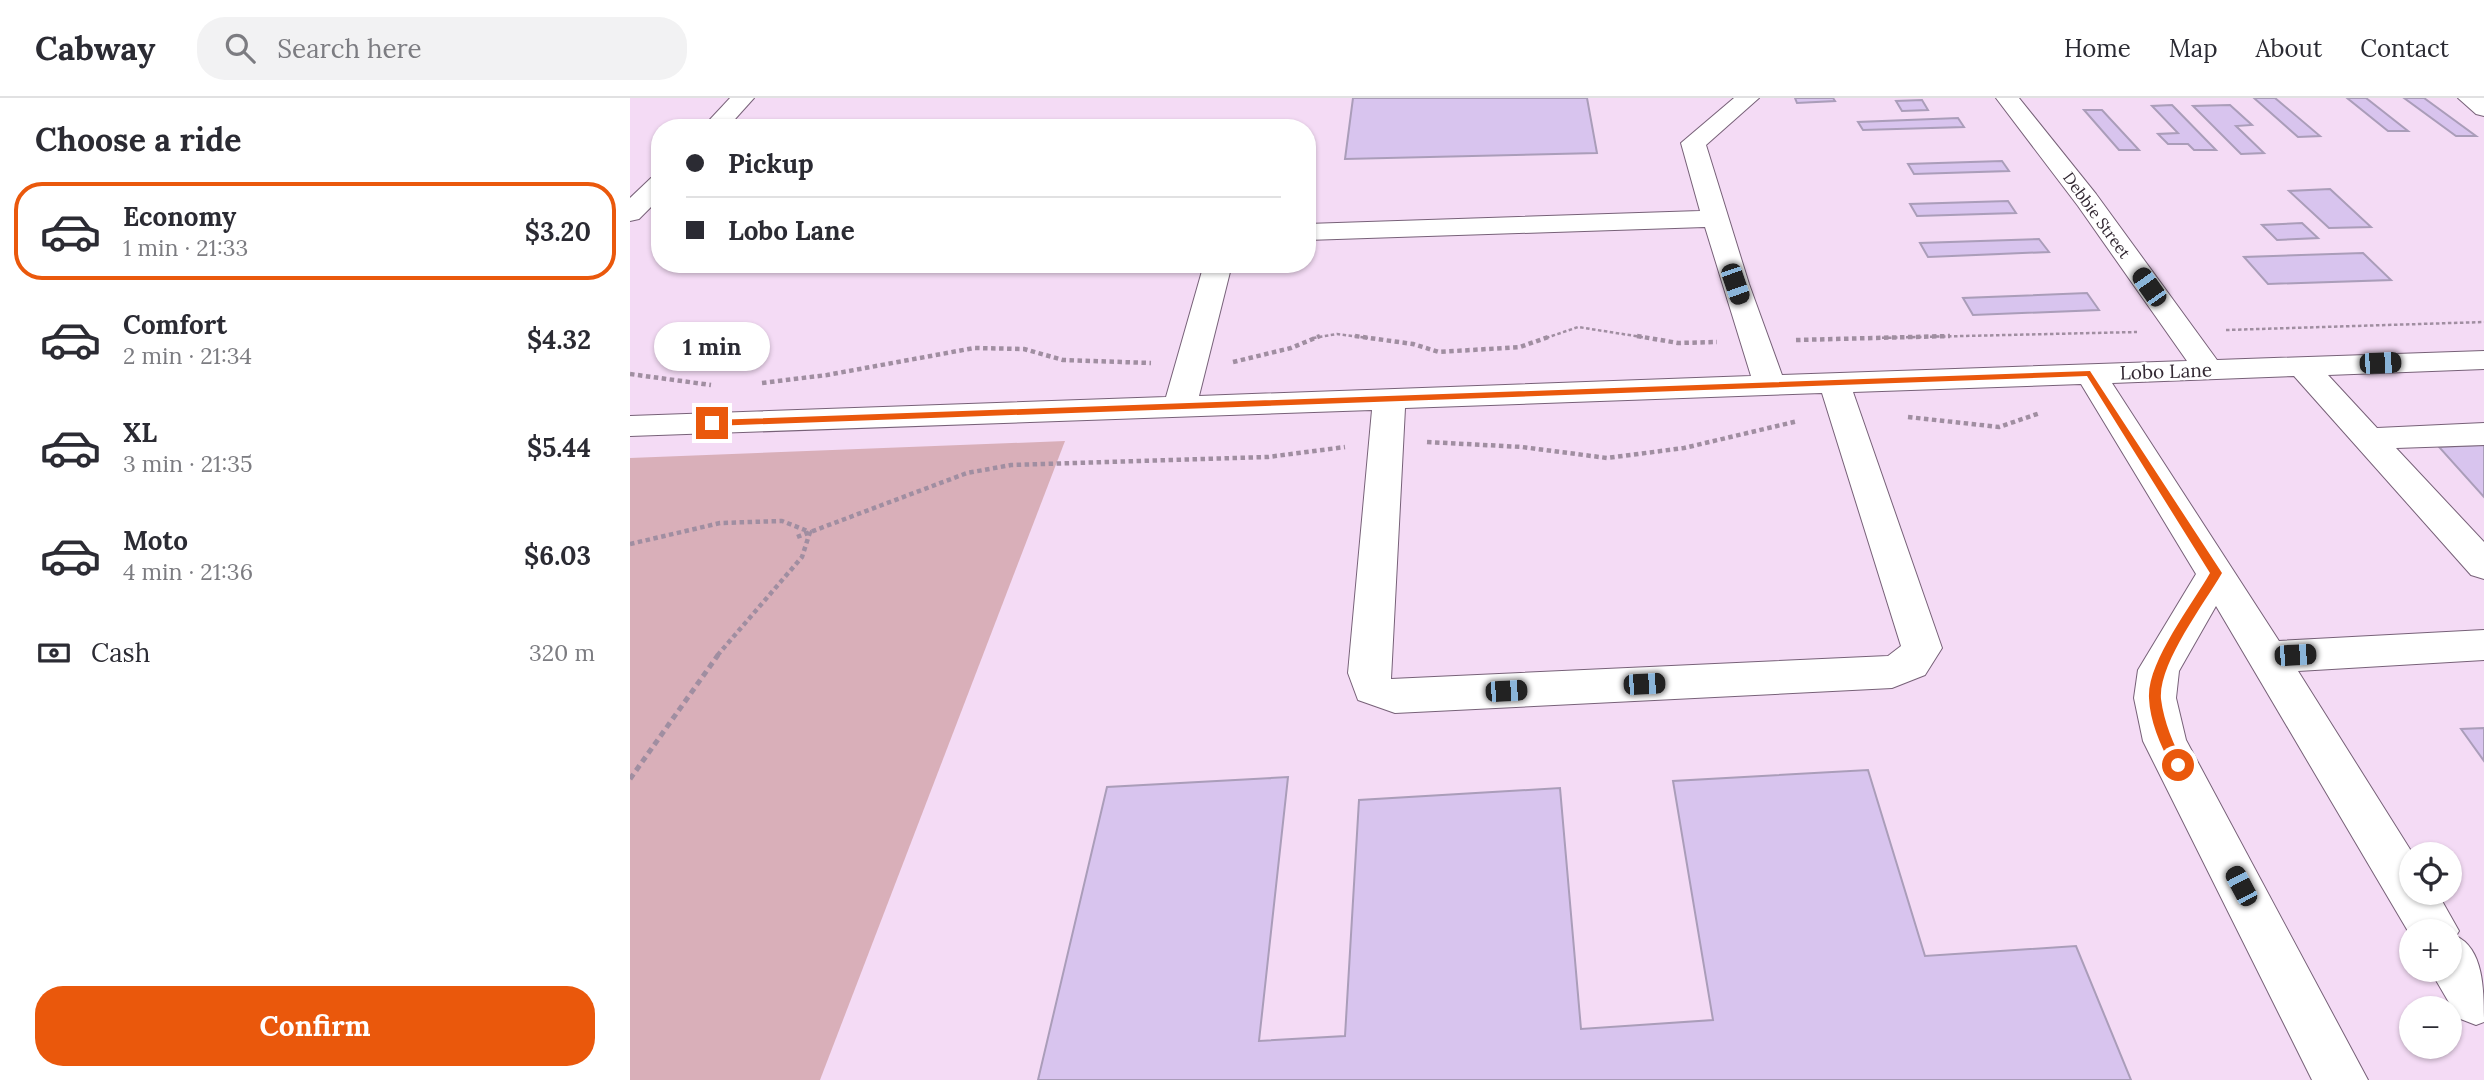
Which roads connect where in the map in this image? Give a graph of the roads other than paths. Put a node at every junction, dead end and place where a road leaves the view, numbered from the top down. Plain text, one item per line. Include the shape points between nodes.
1 (743, 98) edge
2 (1748, 98) edge
3 (2007, 98) edge
4 (2469, 98) edge
5 (2484, 109) edge
6 (723, 119) edge
7 (651, 192) edge
8 (630, 213) edge
9 (1716, 219) junction
10 (1316, 232) edge
11 (1216, 273) edge
12 (2484, 360) edge
13 (2302, 366) junction
14 (2208, 369) junction
15 (2090, 373) junction
16 (1834, 382) junction
17 (1770, 385) junction
18 (1389, 399) junction
19 (1180, 406) junction
20 (630, 426) edge
21 (2484, 434) edge
22 (2368, 439) junction
23 (2484, 566) edge
24 (2216, 573) junction
25 (2484, 645) edge
26 (2268, 657) junction
27 (2427, 919) edge
28 (2462, 977) edge
29 (2476, 1000) dead end
30 (2341, 1080) edge

1 - 6 street
2 - 9 street via 1693,143
3 - 14 street, Debbie Street
4 - 5 street
7 - 8 street
9 - 10 street
9 - 17 street
11 - 19 street
12 - 13 street, Lobo Lane
13 - 14 street, Lobo Lane
13 - 22 street
14 - 15 street, Lobo Lane
15 - 16 street, Lobo Lane
15 - 24 street
16 - 17 street, Lobo Lane
16 - 18 street via 1922,648 1911,664 1892,672 1395,696 1373,689 1369,673
17 - 18 street, Lobo Lane
18 - 19 street, Lobo Lane
19 - 20 street, Lobo Lane
21 - 22 street
22 - 23 street
24 - 26 street
24 - 30 street via 2159,670 2155,698 2165,741
25 - 26 street
26 - 27 street
28 - 29 street

